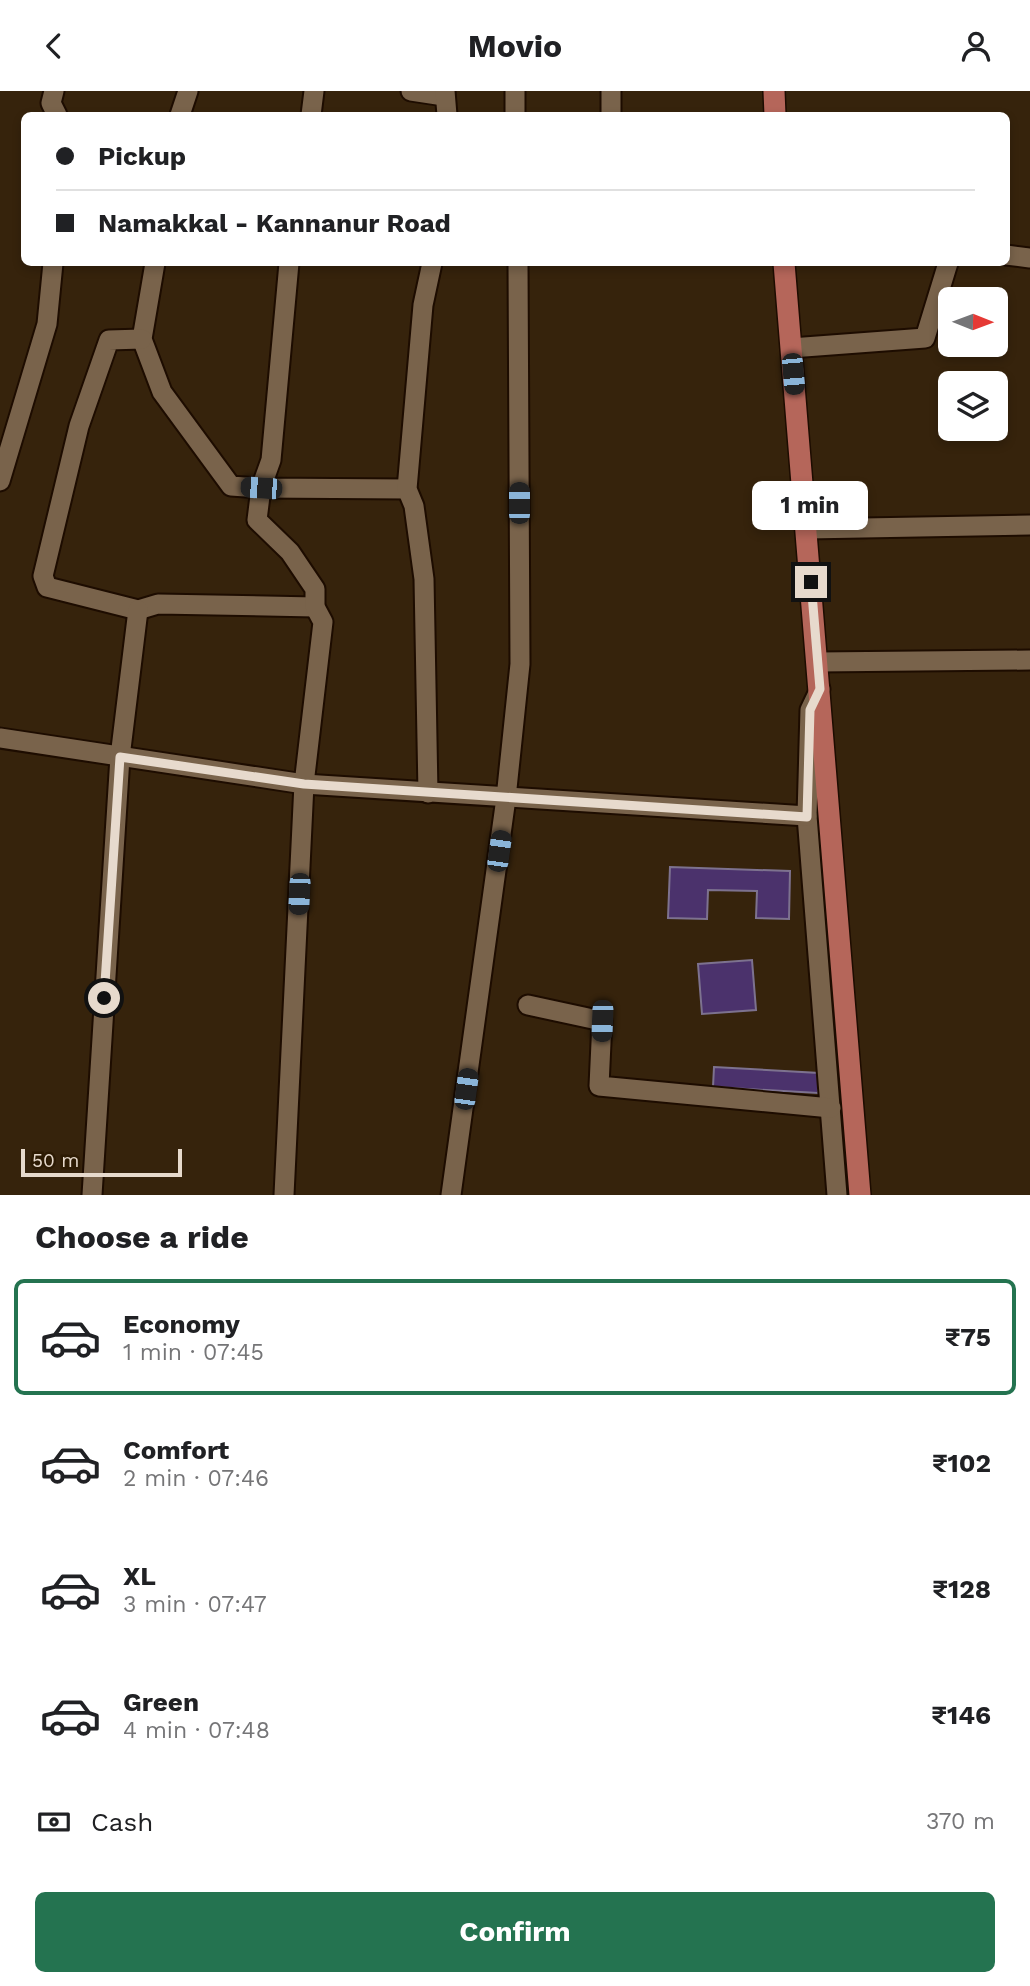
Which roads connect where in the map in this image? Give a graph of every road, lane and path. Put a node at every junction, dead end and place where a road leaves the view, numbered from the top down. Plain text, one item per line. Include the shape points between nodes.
1 (54, 91) edge
2 (188, 91) edge
3 (314, 91) edge
4 (411, 91) edge
5 (515, 91) edge
6 (611, 91) edge
7 (774, 91) edge
8 (445, 101) edge
9 (56, 112) edge
10 (181, 112) edge
11 (311, 112) edge
12 (515, 112) edge
13 (611, 112) edge
14 (775, 112) edge
15 (1010, 256) edge
16 (1030, 258) edge
17 (53, 266) edge
18 (154, 266) edge
19 (289, 266) edge
20 (431, 266) edge
21 (518, 266) edge
22 (784, 266) edge
23 (947, 266) edge
24 (1030, 266) edge
25 (142, 339) junction
26 (791, 348) junction
27 (0, 481) edge
28 (261, 488) junction
29 (407, 489) junction
30 (1030, 525) edge
31 (806, 529) junction
32 (315, 607) junction
33 (138, 610) junction
34 (1030, 660) edge
35 (818, 662) junction
36 (820, 689) junction
37 (0, 738) edge
38 (120, 757) junction
39 (304, 784) junction
40 (428, 793) junction
41 (506, 798) junction
42 (807, 817) junction
43 (528, 1005) dead end
44 (831, 1108) junction
45 (92, 1195) edge
46 (284, 1195) edge
47 (451, 1195) edge
48 (838, 1195) edge
49 (860, 1195) edge

1 - 9 street via 51,103
2 - 10 street
3 - 11 street
4 - 8 street
5 - 12 street
6 - 13 street
7 - 14 main road
15 - 16 street
16 - 24 street
17 - 27 street via 47,324
18 - 25 street
19 - 28 street via 271,460
20 - 29 street via 423,305
21 - 41 street via 520,664
22 - 26 main road
23 - 26 street via 925,338
25 - 28 street via 162,392 231,485
25 - 33 street via 109,340 79,426 43,576 47,587
26 - 31 main road
28 - 29 street
28 - 32 street via 257,520 290,552 315,589
29 - 40 street via 414,506 424,579
30 - 31 street
31 - 35 main road
32 - 33 street via 158,604
32 - 39 street via 323,622
33 - 38 street
34 - 35 street
35 - 36 main road
36 - 42 street via 810,710
36 - 49 main road
37 - 38 street
38 - 39 street
38 - 45 street
39 - 40 street
39 - 46 street
40 - 41 street
41 - 42 street
41 - 47 street
42 - 44 street
43 - 44 street via 602,1021 599,1086
44 - 48 street

